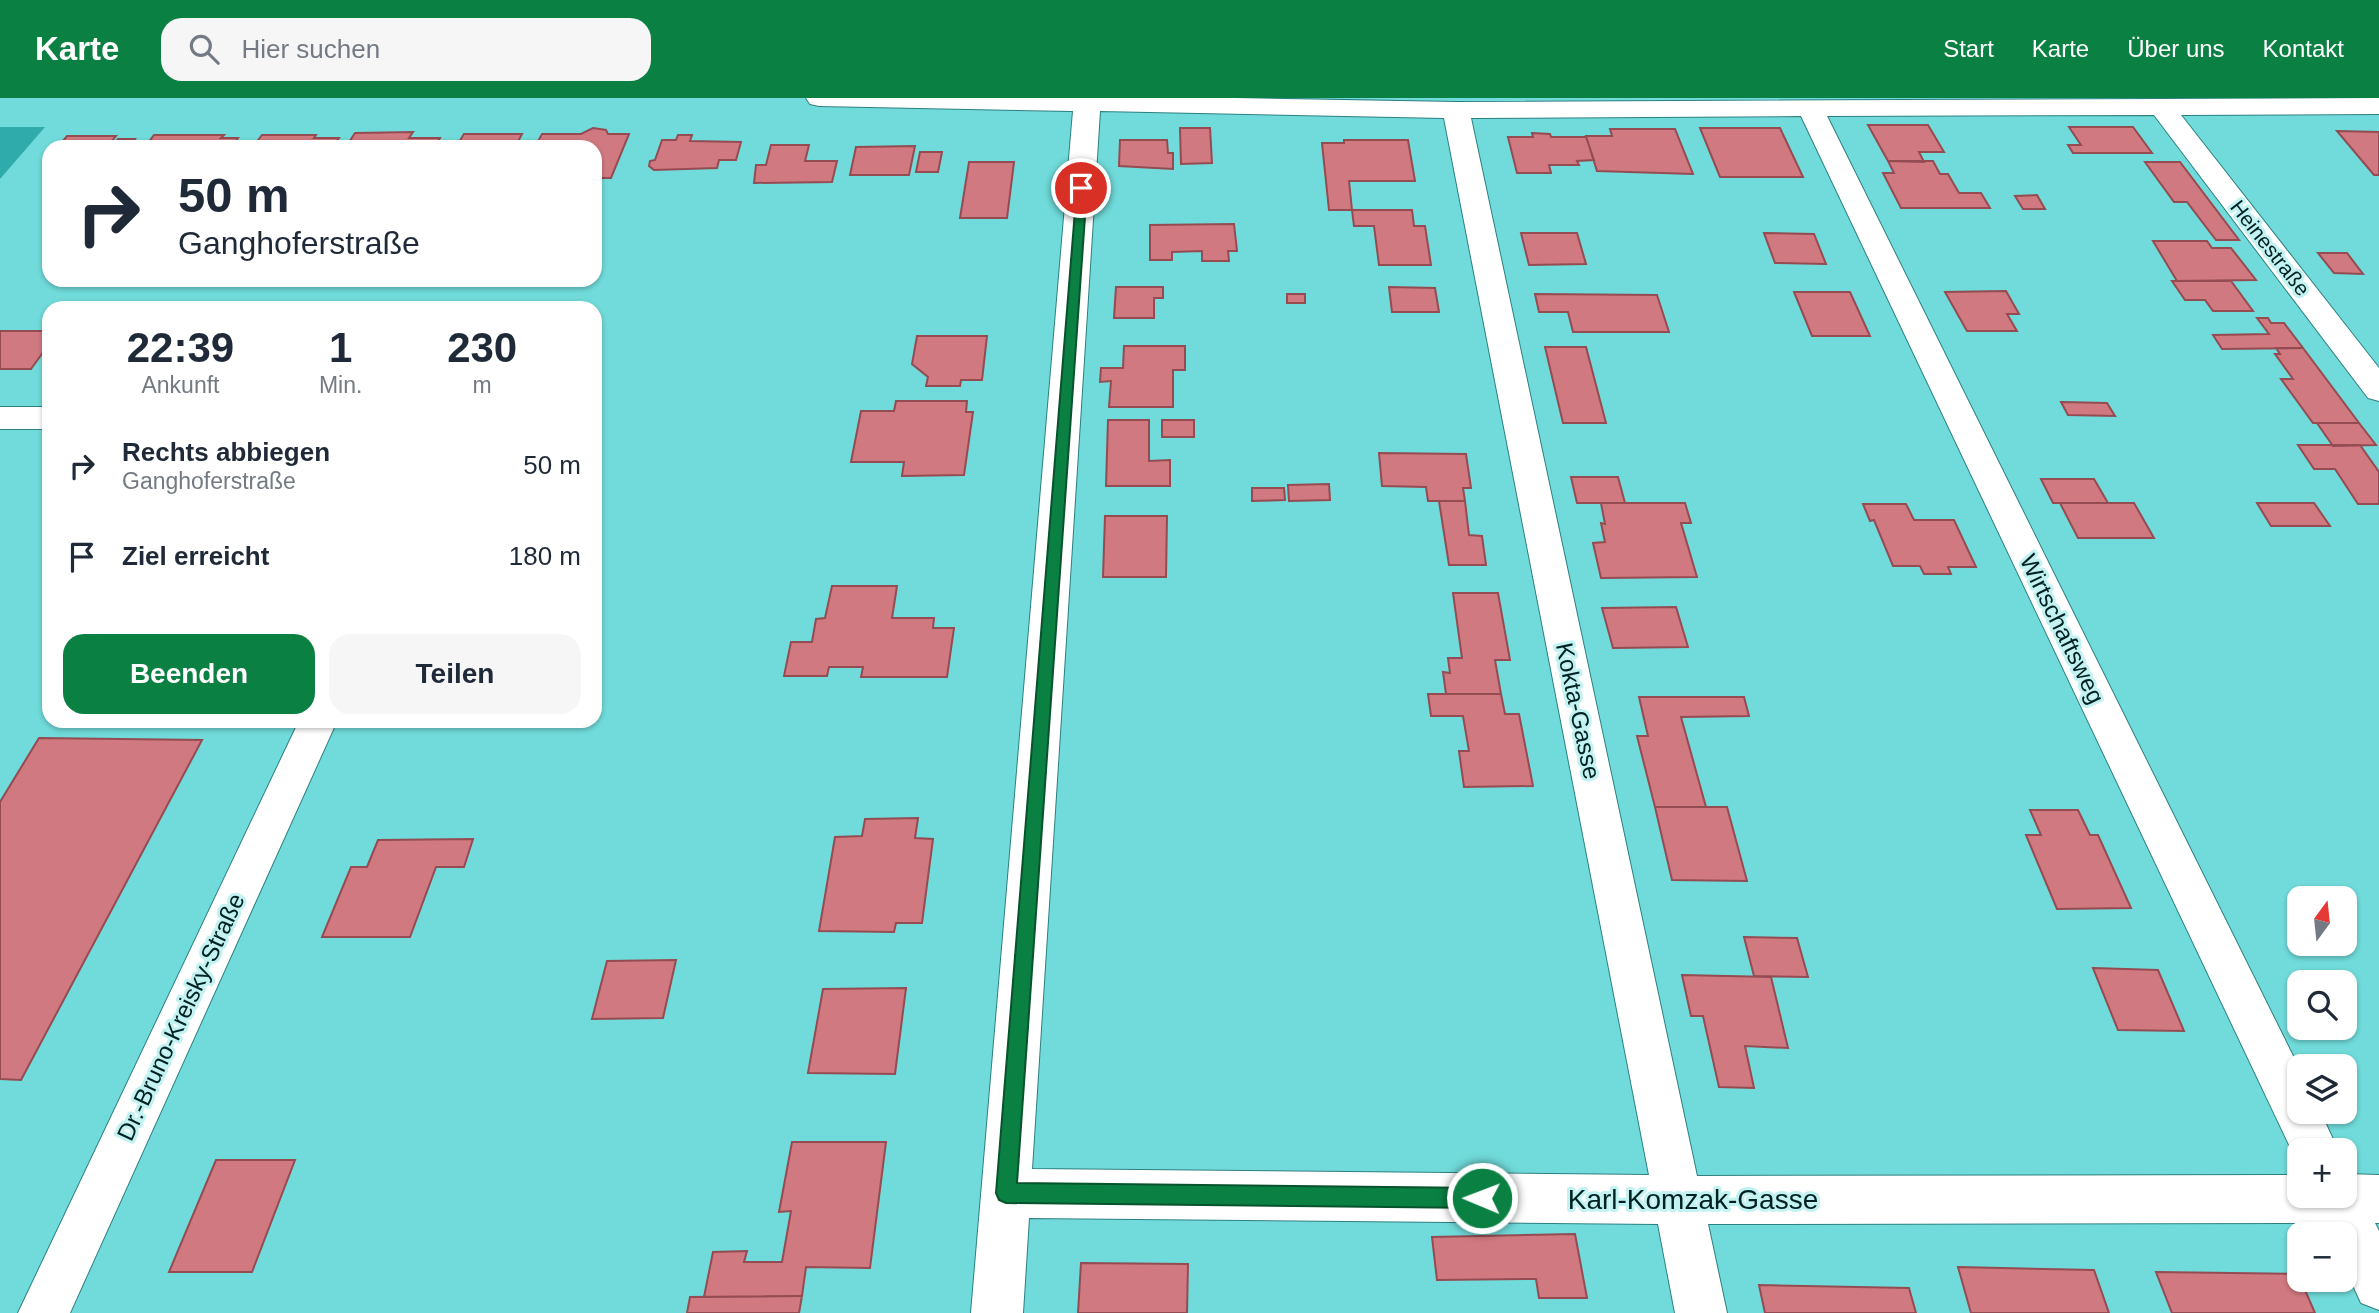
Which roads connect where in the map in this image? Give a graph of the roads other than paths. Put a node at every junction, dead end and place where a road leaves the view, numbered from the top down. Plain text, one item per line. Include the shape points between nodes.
1 (819, 98) edge
2 (2286, 102) edge
3 (1087, 105) junction
4 (2161, 106) junction
5 (2379, 106) edge
6 (1810, 108) junction
7 (1456, 110) junction
8 (2379, 390) edge
9 (0, 418) edge
10 (42, 418) edge
11 (315, 728) edge
12 (2308, 1138) edge
13 (1006, 1193) junction
14 (2287, 1198) edge
15 (1678, 1200) junction
16 (2354, 1208) edge
17 (2379, 1285) edge
18 (44, 1313) edge
19 (997, 1313) edge
20 (1701, 1313) edge

1 - 3 street
2 - 4 street
2 - 5 street
3 - 7 street
3 - 13 street
4 - 6 street
4 - 8 street, Heinestraße
6 - 7 street
6 - 12 street, Wirtschaftsweg
7 - 15 street, Kokta-Gasse
9 - 10 street
11 - 18 street, Dr.-Bruno-Kreisky-Straße
13 - 15 street, Karl-Komzak-Gasse
13 - 19 street
14 - 15 street, Karl-Komzak-Gasse
15 - 20 street, Kokta-Gasse
16 - 17 street

